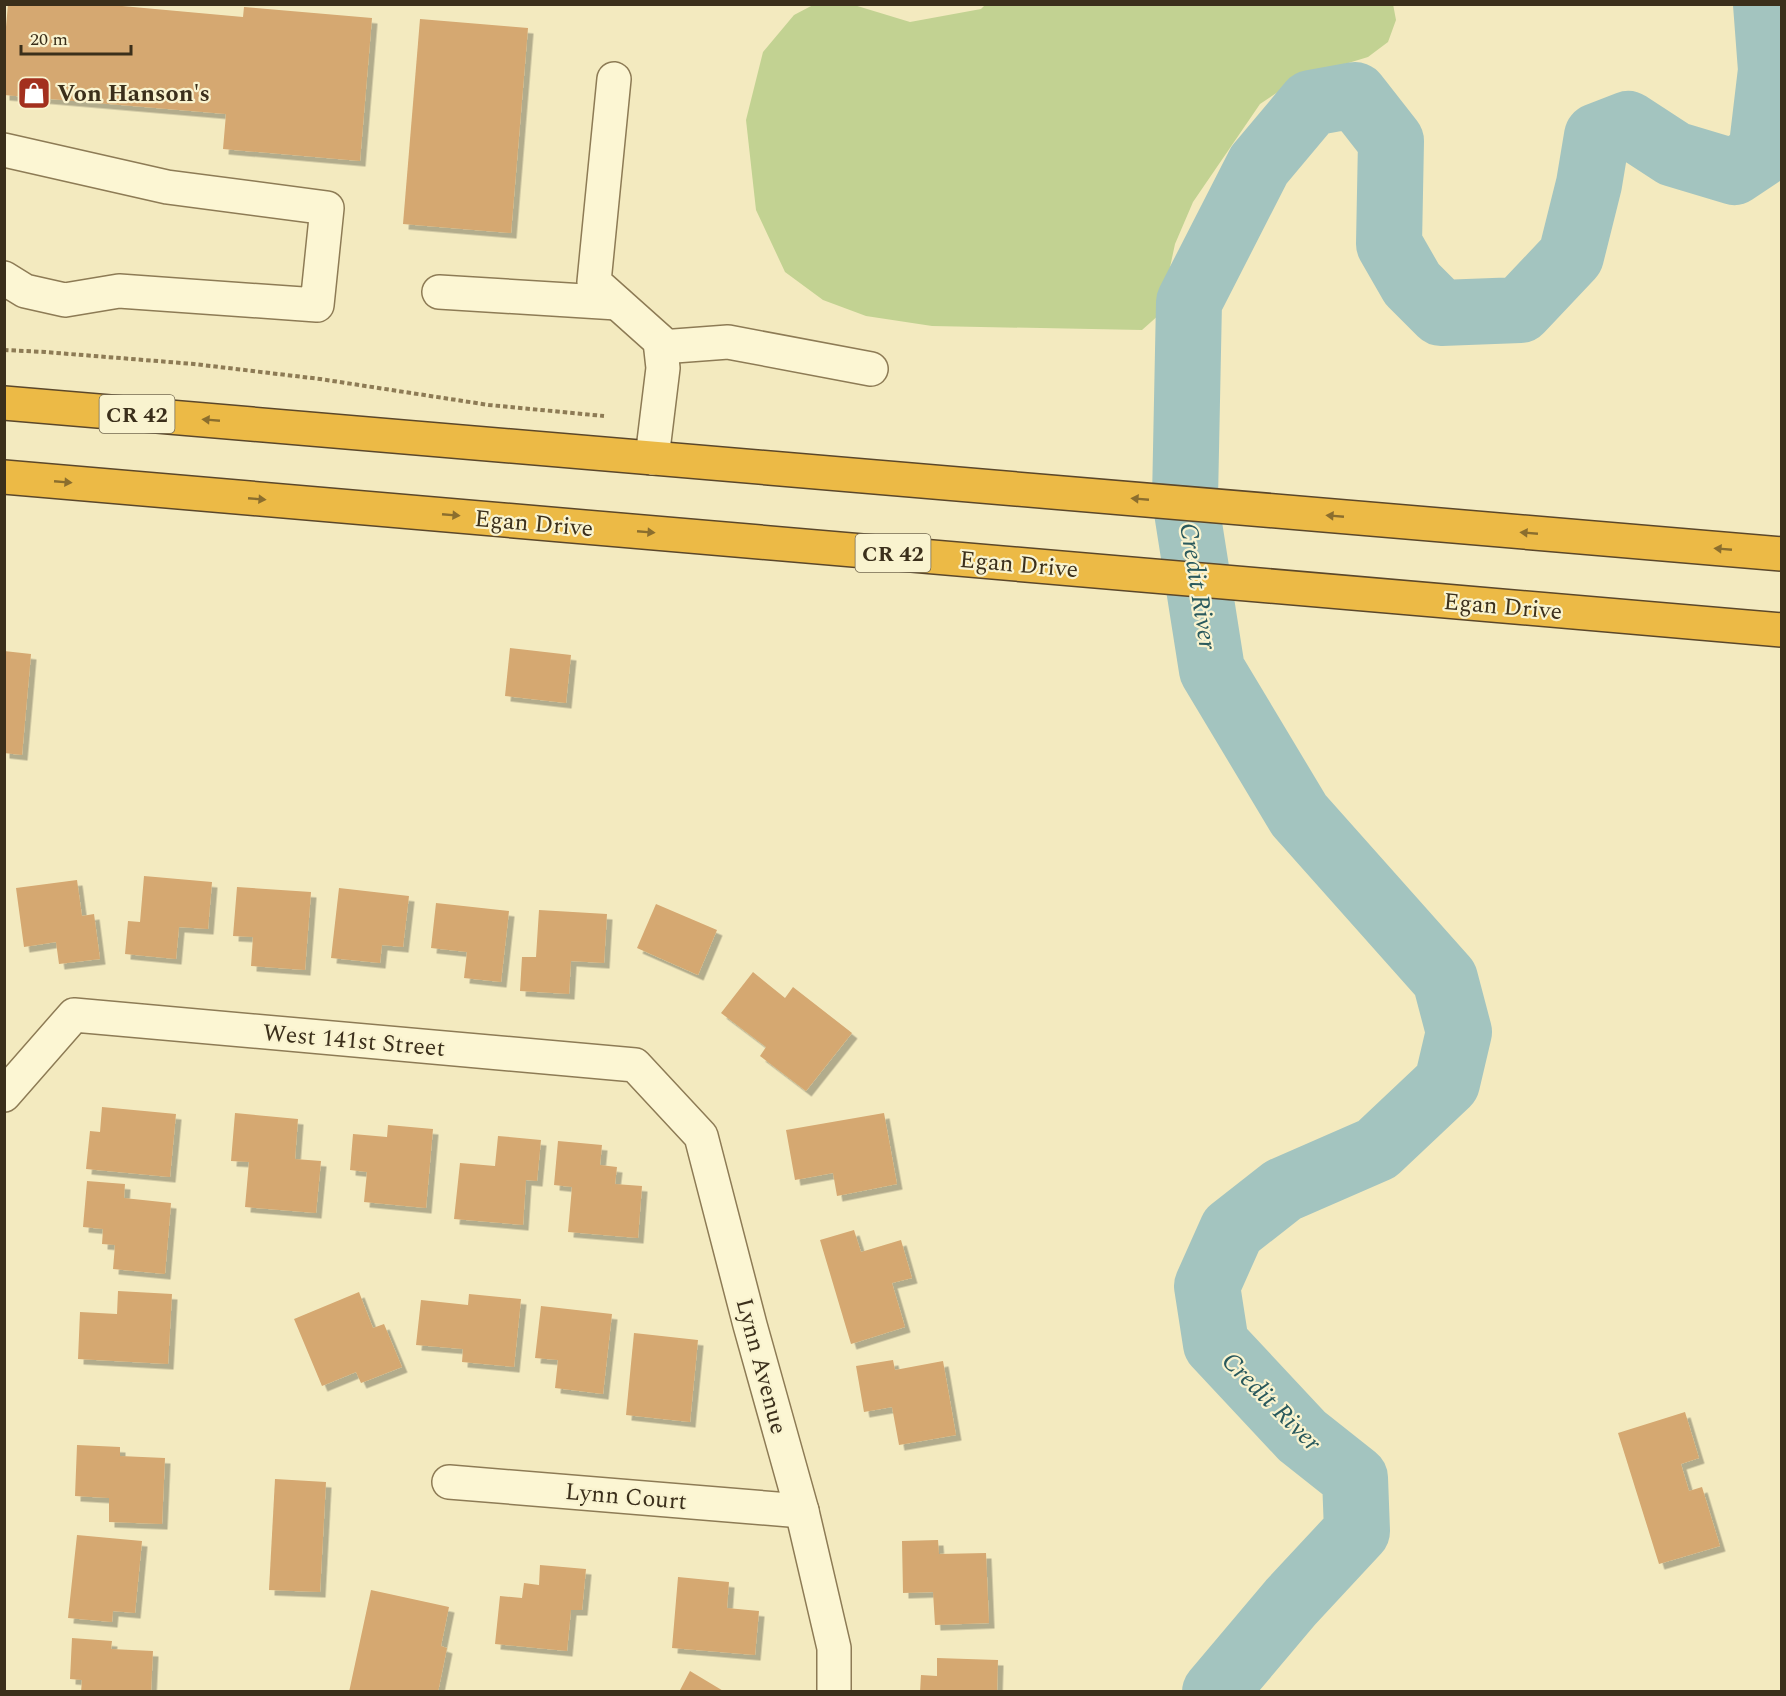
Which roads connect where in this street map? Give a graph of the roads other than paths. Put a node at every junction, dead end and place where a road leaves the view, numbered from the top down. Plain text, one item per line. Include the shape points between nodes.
1 (614, 79) dead end
2 (4, 150) edge
3 (4, 278) edge
4 (439, 292) dead end
5 (616, 303) junction
6 (661, 347) junction
7 (871, 369) dead end
8 (4, 403) edge
9 (652, 458) junction
10 (4, 477) edge
11 (1782, 554) edge
12 (1782, 630) edge
13 (634, 1065) joint
14 (4, 1095) edge
15 (449, 1482) dead end
16 (802, 1511) junction
17 (834, 1692) edge

1 - 5 street via 594,282
2 - 3 street via 166,187 327,208 317,304 119,291 65,300 25,291
4 - 5 street
5 - 6 street via 660,341
6 - 7 street via 728,342
6 - 9 street via 663,368
9 -> 8 highway, CR 42
11 -> 9 highway, CR 42
10 -> 12 highway, Egan Drive / CR 42
13 - 14 street, West 141st Street via 74,1015
13 - 16 street, Lynn Avenue via 701,1136
15 - 16 street, Lynn Court
16 - 17 street, Lynn Avenue via 834,1648

